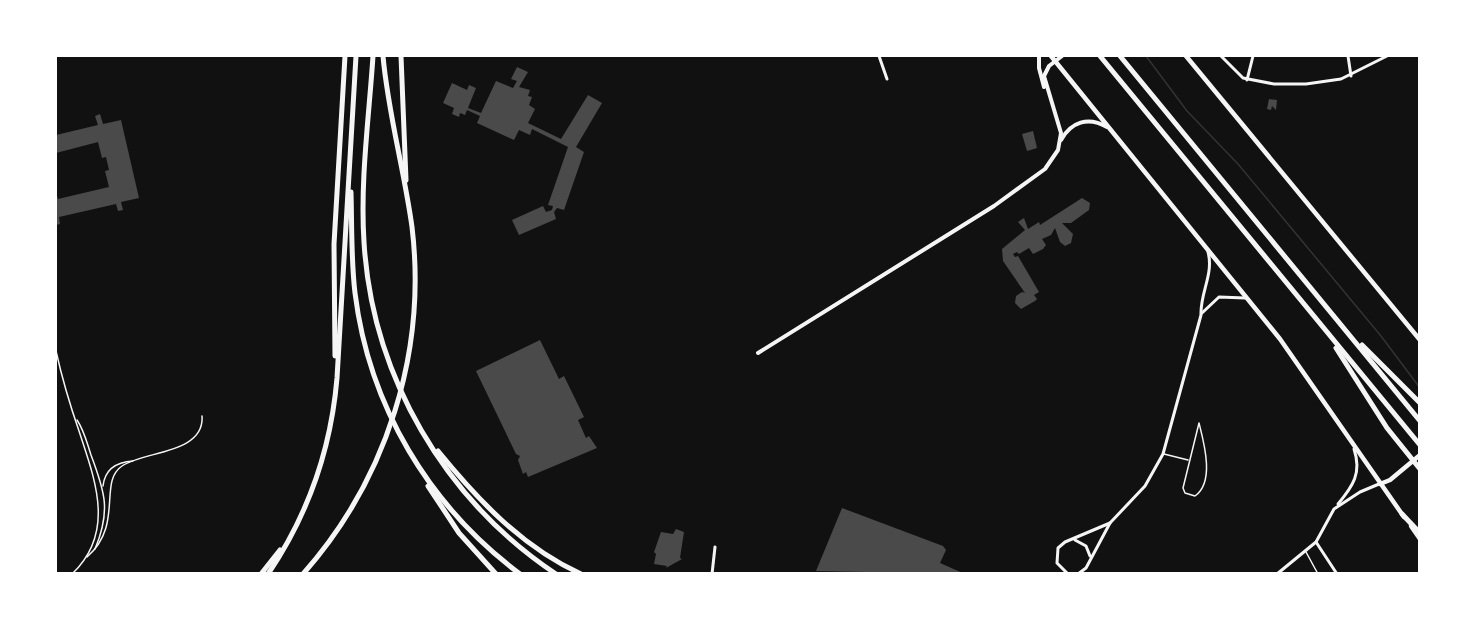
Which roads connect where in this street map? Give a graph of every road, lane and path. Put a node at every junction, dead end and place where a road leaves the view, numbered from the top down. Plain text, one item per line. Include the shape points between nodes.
1 (345, 56) edge
2 (356, 56) edge
3 (373, 56) edge
4 (383, 56) edge
5 (401, 56) edge
6 (879, 56) edge
7 (1039, 56) edge
8 (1051, 56) edge
9 (1062, 56) edge
10 (1100, 56) edge
11 (1120, 56) edge
12 (1186, 56) edge
13 (1221, 56) edge
14 (1253, 56) edge
15 (1348, 56) edge
16 (1387, 56) edge
17 (1055, 61) junction
18 (1351, 76) junction
19 (887, 79) dead end
20 (1248, 80) junction
21 (1050, 98) junction
22 (1110, 129) junction
23 (1060, 141) junction
24 (350, 149) junction
25 (407, 199) junction
26 (1206, 247) junction
27 (1251, 301) junction
28 (1201, 315) junction
29 (1336, 319) junction
30 (1322, 326) junction
31 (1419, 340) edge
32 (56, 351) edge
33 (758, 353) dead end
34 (337, 378) junction
35 (1419, 404) edge
36 (75, 416) junction
37 (202, 416) dead end
38 (1419, 421) edge
39 (422, 432) junction
40 (1351, 441) junction
41 (1419, 445) edge
42 (1163, 454) junction
43 (411, 455) junction
44 (1419, 456) edge
45 (138, 460) junction
46 (1189, 461) junction
47 (1419, 469) edge
48 (1380, 484) junction
49 (103, 489) junction
50 (1334, 509) junction
51 (1402, 514) junction
52 (1110, 523) junction
53 (1419, 533) edge
54 (1419, 539) edge
55 (289, 540) junction
56 (1073, 540) junction
57 (1316, 542) junction
58 (715, 547) dead end
59 (322, 550) junction
60 (94, 551) junction
61 (1306, 551) junction
62 (84, 559) junction
63 (1090, 559) junction
64 (72, 573) edge
65 (261, 573) edge
66 (268, 573) edge
67 (303, 573) edge
68 (308, 573) edge
69 (496, 573) edge
70 (520, 573) edge
71 (556, 573) edge
72 (581, 573) edge
73 (712, 573) edge
74 (1068, 573) edge
75 (1078, 573) edge
76 (1277, 573) edge
77 (1318, 573) edge
78 (1337, 573) edge

1 - 34 highway via 334,251
2 - 24 highway
3 - 39 highway via 363,202 366,266 387,355
4 - 25 highway
5 - 25 highway
6 - 19 street
7 - 21 street via 1041,81
8 - 17 main road
9 - 17 street
10 - 30 highway
11 - 29 highway
12 - 31 main road
13 - 20 street
14 - 20 street
15 - 18 street
16 - 18 street
17 - 21 street via 1044,75
17 - 22 main road
18 - 20 street via 1306,84
21 - 23 street via 1059,120
22 - 23 street via 1084,121 1071,126
22 - 26 main road
23 - 33 street via 1052,161 1026,185
24 - 34 highway
24 - 43 highway via 352,268 358,315 382,397
25 - 59 highway via 415,269 410,350 396,408 379,456 353,506
26 - 27 main road
26 - 28 street via 1210,266
27 - 28 street via 1219,297
27 - 40 main road
28 - 42 street
29 - 35 highway
29 - 38 highway
30 - 41 highway
30 - 47 highway via 1387,428
32 - 36 lane
34 - 55 highway via 325,451
36 - 49 lane
36 - 62 lane via 100,509 98,530
37 - 45 lane via 200,427 187,442
39 - 71 highway via 479,509
39 - 72 highway via 502,521 544,553
40 - 48 main road
40 - 50 street via 1358,460 1357,477
42 - 46 lane
42 - 52 street via 1145,486
43 - 69 highway via 454,526
43 - 70 highway via 456,516
44 - 48 main road
45 - 49 lane via 114,465 106,475
45 - 60 lane via 122,466 113,476 108,526
46 - 46 lane via 1199,423 1209,461 1200,493 1195,496 1183,491
48 - 50 street
48 - 51 main road
49 - 60 lane via 105,520
50 - 57 street
51 - 53 highway
51 - 54 main road
52 - 56 street
52 - 63 street
55 - 65 highway
55 - 66 highway
56 - 63 street via 1086,546
56 - 74 street via 1062,544 1056,553 1059,567
57 - 61 street
57 - 78 street
58 - 73 street
59 - 67 highway
59 - 68 highway
60 - 62 lane
61 - 76 street
61 - 77 lane
62 - 64 lane
63 - 75 street

